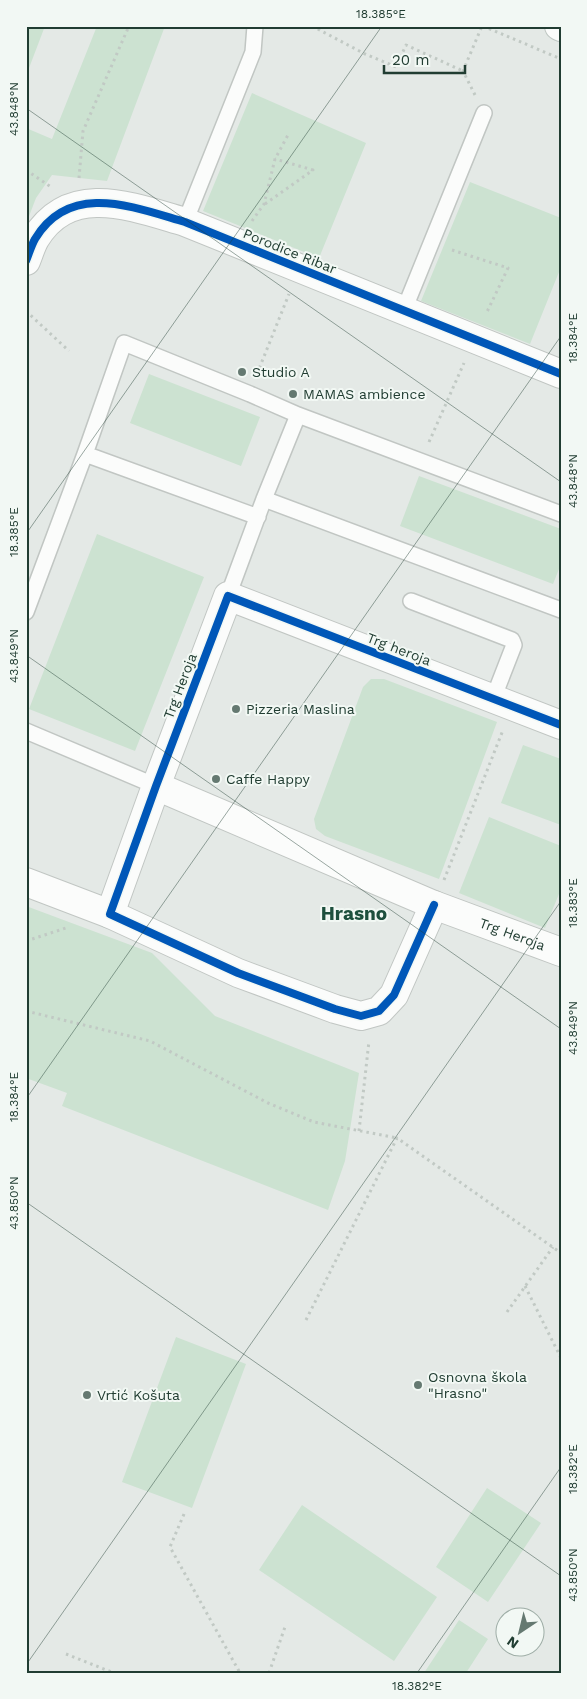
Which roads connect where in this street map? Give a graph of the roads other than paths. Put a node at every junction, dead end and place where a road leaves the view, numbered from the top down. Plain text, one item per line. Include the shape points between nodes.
1 (255, 26) edge
2 (484, 114) road end
3 (186, 222) junction
4 (26, 261) edge
5 (404, 310) junction
6 (561, 374) edge
7 (298, 415) junction
8 (85, 454) junction
9 (264, 499) junction
10 (561, 514) edge
11 (258, 517) junction
12 (228, 596) junction
13 (411, 601) dead end
14 (561, 610) edge
15 (26, 612) edge
16 (503, 703) junction
17 (561, 725) edge
18 (26, 731) edge
19 (156, 786) junction
20 (26, 882) edge
21 (434, 905) junction
22 (110, 914) junction
23 (558, 945) edge

1 - 3 lane via 254,52
2 - 5 lane
3 - 4 street, Porodice Ribar via 130,206 100,202 77,205 46,224 34,240
3 - 5 street, Porodice Ribar
5 - 6 street, Porodice Ribar
7 - 8 lane via 124,343
7 - 9 lane
7 - 10 lane
8 - 11 lane
8 - 15 lane
9 - 11 lane
9 - 14 lane
11 - 12 lane
12 - 16 street, Trg heroja
12 - 19 street, Trg Heroja
13 - 16 lane via 512,640 514,645
16 - 17 street, Trg heroja
18 - 19 lane
19 - 21 street, Trg Heroja
19 - 22 street
20 - 22 street
21 - 22 street via 394,995 378,1011 361,1016 238,973
21 - 23 street, Trg Heroja

